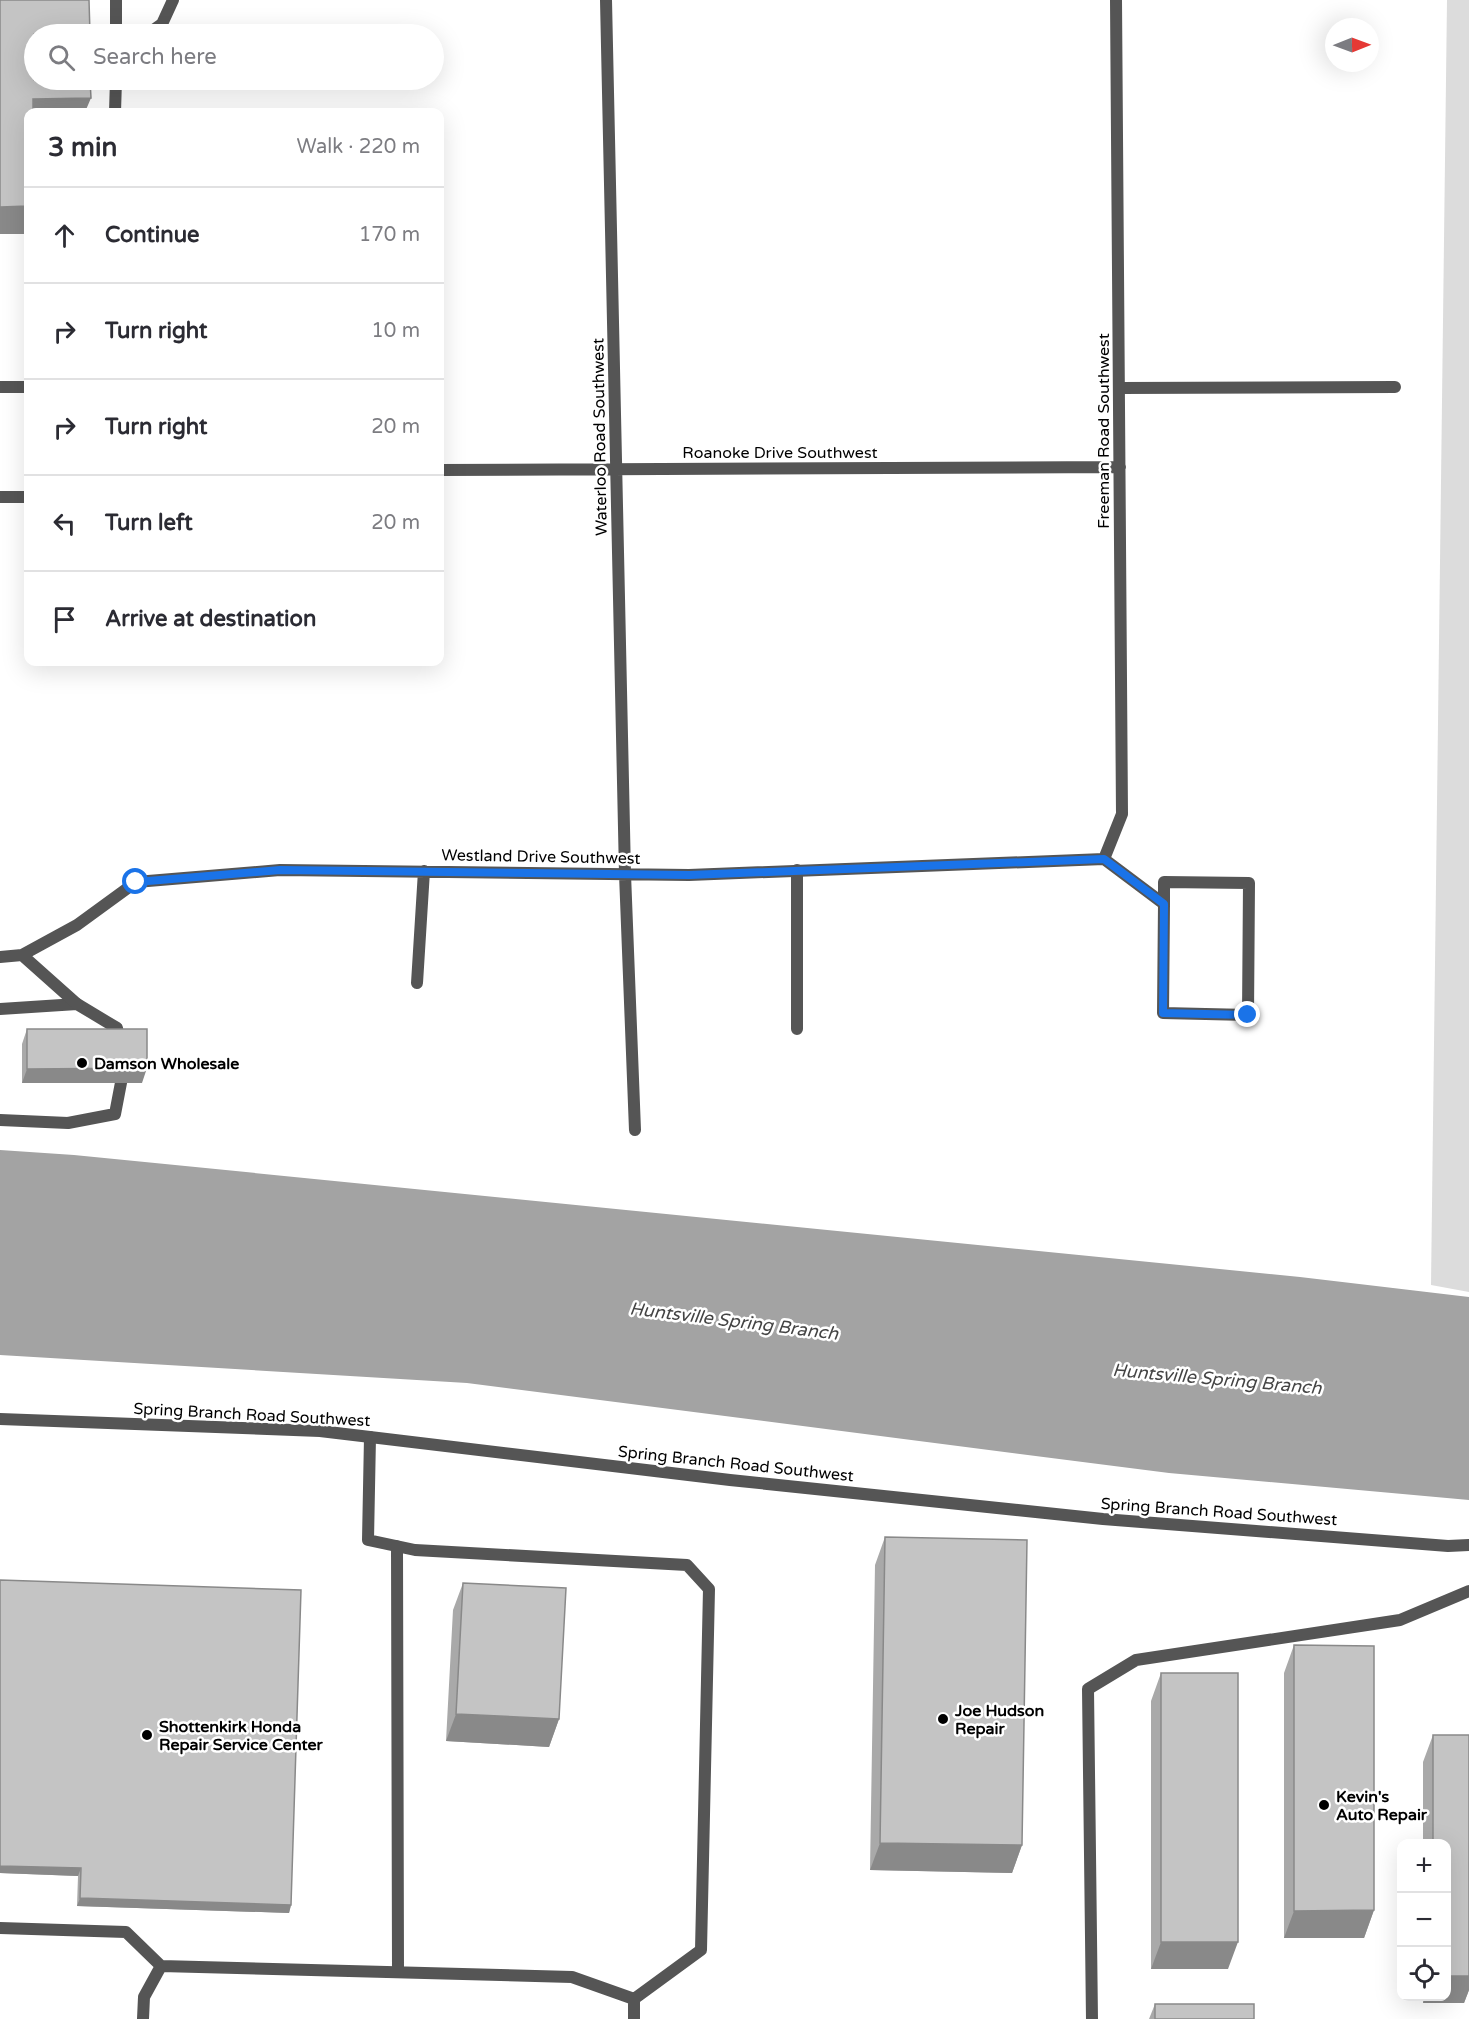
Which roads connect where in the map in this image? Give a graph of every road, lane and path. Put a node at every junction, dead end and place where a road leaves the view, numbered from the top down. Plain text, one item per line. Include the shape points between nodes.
1 (116, 0) edge
2 (173, 0) edge
3 (606, 0) edge
4 (1116, 0) edge
5 (116, 24) edge
6 (162, 24) edge
7 (116, 90) edge
8 (115, 108) edge
9 (0, 387) edge
10 (24, 387) edge
11 (1395, 387) dead end
12 (1120, 388) junction
13 (1120, 467) junction
14 (616, 469) junction
15 (444, 470) edge
16 (0, 497) edge
17 (24, 497) edge
18 (1104, 859) junction
19 (797, 870) junction
20 (424, 871) junction
21 (625, 874) junction
22 (1164, 904) junction
23 (22, 955) junction
24 (0, 957) edge
25 (417, 983) dead end
26 (77, 1004) junction
27 (0, 1010) edge
28 (797, 1029) dead end
29 (0, 1120) edge
30 (635, 1130) dead end
31 (0, 1419) edge
32 (370, 1437) junction
33 (1469, 1545) edge
34 (397, 1546) junction
35 (1469, 1591) edge
36 (0, 1928) edge
37 (161, 1966) junction
38 (398, 1972) junction
39 (634, 1999) junction
40 (143, 2019) edge
41 (634, 2019) edge
42 (1092, 2019) edge

1 - 5 street
2 - 6 street
3 - 14 street, Waterloo Road Southwest
4 - 12 street, Freeman Road Southwest
7 - 8 street
9 - 10 street
11 - 12 street
12 - 13 street, Freeman Road Southwest
13 - 14 street, Roanoke Drive Southwest
13 - 18 street, Freeman Road Southwest via 1122,814
14 - 15 street, Roanoke Drive Southwest
14 - 21 street, Waterloo Road Southwest
16 - 17 street
18 - 19 street, Westland Drive Southwest
18 - 22 street
19 - 21 street, Westland Drive Southwest
19 - 28 street
20 - 21 street, Westland Drive Southwest
20 - 23 street, Westland Drive Southwest via 280,870 136,882 76,925
20 - 25 street
21 - 30 street, Waterloo Road Southwest
22 - 22 street via 1163,1013 1248,1015 1249,883 1164,882
23 - 24 street, Westland Drive Southwest
23 - 26 street
26 - 27 street
26 - 29 street via 117,1028 124,1069 115,1114 68,1122
31 - 32 street, Spring Branch Road Southwest via 320,1431
32 - 33 street, Spring Branch Road Southwest via 1103,1519
32 - 34 street via 368,1540
34 - 38 street
34 - 39 street via 687,1564 709,1589 701,1950
35 - 42 street via 1400,1620 1136,1660 1088,1689
36 - 37 street via 126,1932
37 - 38 street
37 - 40 street via 144,1996
38 - 39 street via 572,1977
39 - 41 street

